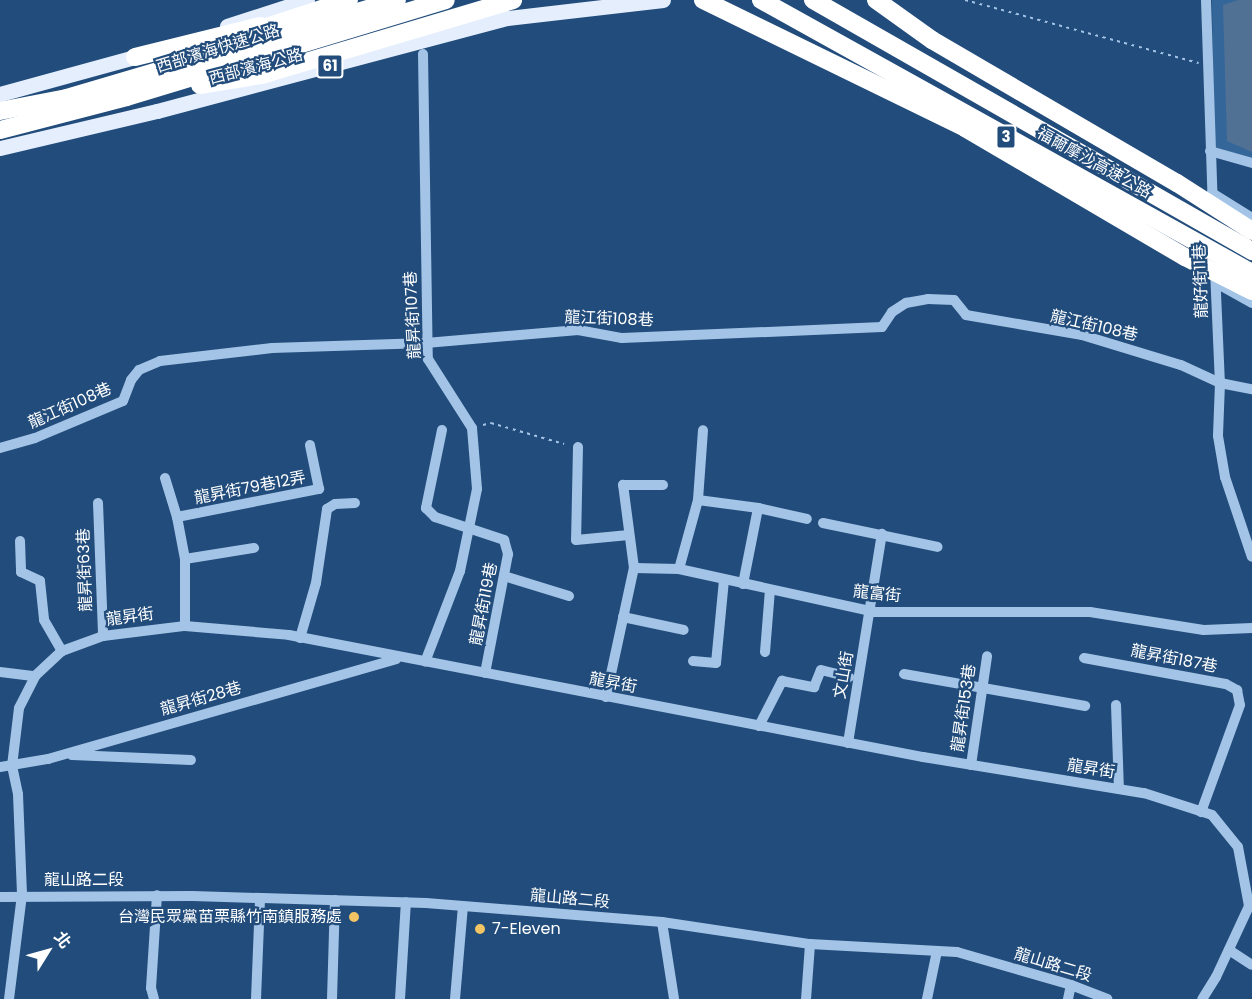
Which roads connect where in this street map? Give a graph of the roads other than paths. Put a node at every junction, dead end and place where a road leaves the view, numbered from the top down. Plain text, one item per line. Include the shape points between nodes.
1 (307, 0) edge
2 (349, 0) edge
3 (397, 0) edge
4 (446, 0) edge
5 (513, 0) edge
6 (663, 0) edge
7 (703, 0) edge
8 (761, 0) edge
9 (813, 0) edge
10 (876, 0) edge
11 (1206, 0) edge
12 (279, 21) junction
13 (423, 54) dead end
14 (135, 57) junction
15 (133, 77) junction
16 (0, 94) edge
17 (127, 97) junction
18 (0, 111) edge
19 (0, 129) edge
20 (0, 148) edge
21 (1210, 151) junction
22 (1252, 163) edge
23 (1212, 193) junction
24 (1252, 218) edge
25 (1252, 231) edge
26 (1252, 251) edge
27 (1252, 273) edge
28 (1216, 283) junction
29 (1252, 291) edge
30 (1252, 303) edge
31 (426, 343) junction
32 (1220, 383) junction
33 (1252, 389) edge
34 (442, 430) dead end
35 (703, 430) dead end
36 (310, 445) dead end
37 (578, 447) dead end
38 (0, 448) edge
39 (165, 478) dead end
40 (663, 485) dead end
41 (698, 500) junction
42 (98, 503) dead end
43 (355, 503) dead end
44 (758, 508) junction
45 (177, 517) junction
46 (807, 519) dead end
47 (823, 523) dead end
48 (470, 529) junction
49 (882, 534) junction
50 (629, 535) junction
51 (20, 541) dead end
52 (938, 547) dead end
53 (254, 548) dead end
54 (1252, 557) edge
55 (185, 559) junction
56 (634, 568) junction
57 (679, 569) junction
58 (504, 576) junction
59 (724, 580) junction
60 (743, 584) junction
61 (770, 590) junction
62 (569, 596) dead end
63 (871, 612) junction
64 (623, 617) junction
65 (185, 626) junction
66 (1252, 628) edge
67 (684, 630) dead end
68 (103, 636) junction
69 (300, 638) junction
70 (62, 651) junction
71 (765, 652) dead end
72 (987, 656) dead end
73 (398, 658) junction
74 (1084, 658) dead end
75 (693, 661) dead end
76 (425, 662) junction
77 (0, 672) edge
78 (485, 673) junction
79 (904, 674) dead end
80 (35, 676) junction
81 (849, 677) dead end
82 (983, 687) junction
83 (606, 697) junction
84 (1116, 705) dead end
85 (1085, 706) dead end
86 (759, 726) junction
87 (848, 743) junction
88 (63, 755) junction
89 (191, 760) dead end
90 (971, 765) junction
91 (12, 766) junction
92 (0, 767) edge
93 (1119, 789) junction
94 (1201, 812) junction
95 (1250, 885) edge
96 (22, 894) junction
97 (157, 895) junction
98 (0, 897) edge
99 (260, 898) junction
100 (336, 900) junction
101 (406, 902) junction
102 (463, 906) junction
103 (662, 922) junction
104 (810, 944) junction
105 (1229, 950) junction
106 (937, 951) junction
107 (1252, 965) edge
108 (1071, 984) junction
109 (9, 999) edge
110 (154, 999) edge
111 (256, 999) edge
112 (332, 999) edge
113 (400, 999) edge
114 (454, 999) edge
115 (674, 999) edge
116 (806, 999) edge
117 (927, 999) edge
118 (1068, 999) edge
119 (1107, 999) edge
120 (1202, 999) edge

1 - 14 main road
2 - 12 highway
3 - 15 highway, 西部濱海快速公路
4 - 17 highway, 西部濱海快速公路 / 61
5 - 17 highway via 262,75
6 - 20 main road, 西部濱海公路 / 61 via 507,18 157,111
7 - 29 highway via 965,128 1185,257
8 - 27 highway, 福爾摩沙高速公路 / 3
9 - 26 highway, 福爾摩沙高速公路 / 3
10 - 25 highway via 932,40
11 - 21 street, 龍好街11巷
12 - 14 highway
12 - 15 highway
13 - 31 street, 龍昇街107巷
14 - 16 main road
15 - 18 highway, 西部濱海快速公路 via 68,98
17 - 19 highway, 西部濱海快速公路 / 61
21 - 22 street
21 - 23 street, 龍好街11巷
23 - 24 street
23 - 28 street, 龍好街11巷
28 - 30 street
28 - 32 street, 龍好街11巷
31 - 32 street, 龍江街108巷 via 578,330 622,338 882,327 892,312 906,303 954,300 966,315 1082,335 1181,365
31 - 38 street, 龍江街108巷 via 272,348 160,361 139,370 130,380 123,401 35,438
31 - 48 street, 龍昇街107巷 via 435,373 472,428 477,489
32 - 33 street
32 - 54 street, 龍好街11巷 via 1221,457
34 - 48 street via 426,508 435,517
35 - 41 street
36 - 45 street, 龍昇街79巷12弄 via 319,489
37 - 50 street via 576,540
39 - 45 street
40 - 50 street via 623,485
41 - 44 street
41 - 57 street
42 - 68 street, 龍昇街63巷
43 - 69 street via 327,508 316,583
44 - 46 street
44 - 60 street
45 - 55 street
47 - 49 street
48 - 58 street, 龍昇街119巷 via 504,540 508,554
48 - 76 street, 龍昇街107巷 via 460,571
49 - 52 street
49 - 63 street, 文山街
50 - 56 street
51 - 70 street via 21,572 40,581 44,620
53 - 55 street
55 - 65 street
56 - 57 street, 龍富街
56 - 64 street
57 - 59 street, 龍富街
58 - 62 street
58 - 78 street, 龍昇街119巷
59 - 60 street, 龍富街
59 - 75 street via 716,663
60 - 61 street, 龍富街
61 - 63 street, 龍富街
61 - 71 street
63 - 66 street, 龍富街 via 1090,612 1204,630
63 - 87 street, 文山街
64 - 67 street
64 - 83 street
65 - 68 street, 龍昇街
65 - 69 street, 龍昇街 via 227,627
68 - 70 street, 龍昇街
69 - 73 street, 龍昇街
70 - 80 street, 龍昇街
72 - 82 street, 龍昇街153巷
73 - 76 street, 龍昇街
73 - 88 street, 龍昇街28巷
74 - 94 street, 龍昇街187巷 via 1226,684 1237,690 1240,705
76 - 78 street, 龍昇街
77 - 80 street
78 - 83 street, 龍昇街
79 - 82 street
80 - 91 street, 龍昇街 via 19,708
81 - 86 street via 821,670 814,687 782,681
82 - 85 street
82 - 90 street, 龍昇街153巷
83 - 86 street, 龍昇街
84 - 93 street
86 - 87 street, 龍昇街
87 - 90 street, 龍昇街
88 - 89 street
88 - 91 street, 龍昇街28巷
90 - 93 street, 龍昇街
91 - 92 street, 龍昇街28巷
91 - 96 street, 龍昇街 via 18,794
93 - 94 street, 龍昇街
94 - 95 street, 龍昇街 via 1212,815 1238,847
95 - 105 street, 龍昇街 via 1249,906
96 - 97 street, 龍山路二段
96 - 98 street, 龍山路二段
96 - 109 street, 龍昇街
97 - 99 street, 龍山路二段
97 - 110 street via 151,988
99 - 100 street, 龍山路二段
99 - 111 street
100 - 101 street, 龍山路二段
100 - 112 street
101 - 102 street, 龍山路二段
101 - 113 street
102 - 103 street, 龍山路二段
102 - 114 street
103 - 104 street, 龍山路二段
103 - 115 street
104 - 106 street, 龍山路二段
104 - 116 street
105 - 107 street
105 - 120 street, 龍昇街
106 - 108 street, 龍山路二段 via 957,952
106 - 117 street
108 - 118 street
108 - 119 street, 龍山路二段

